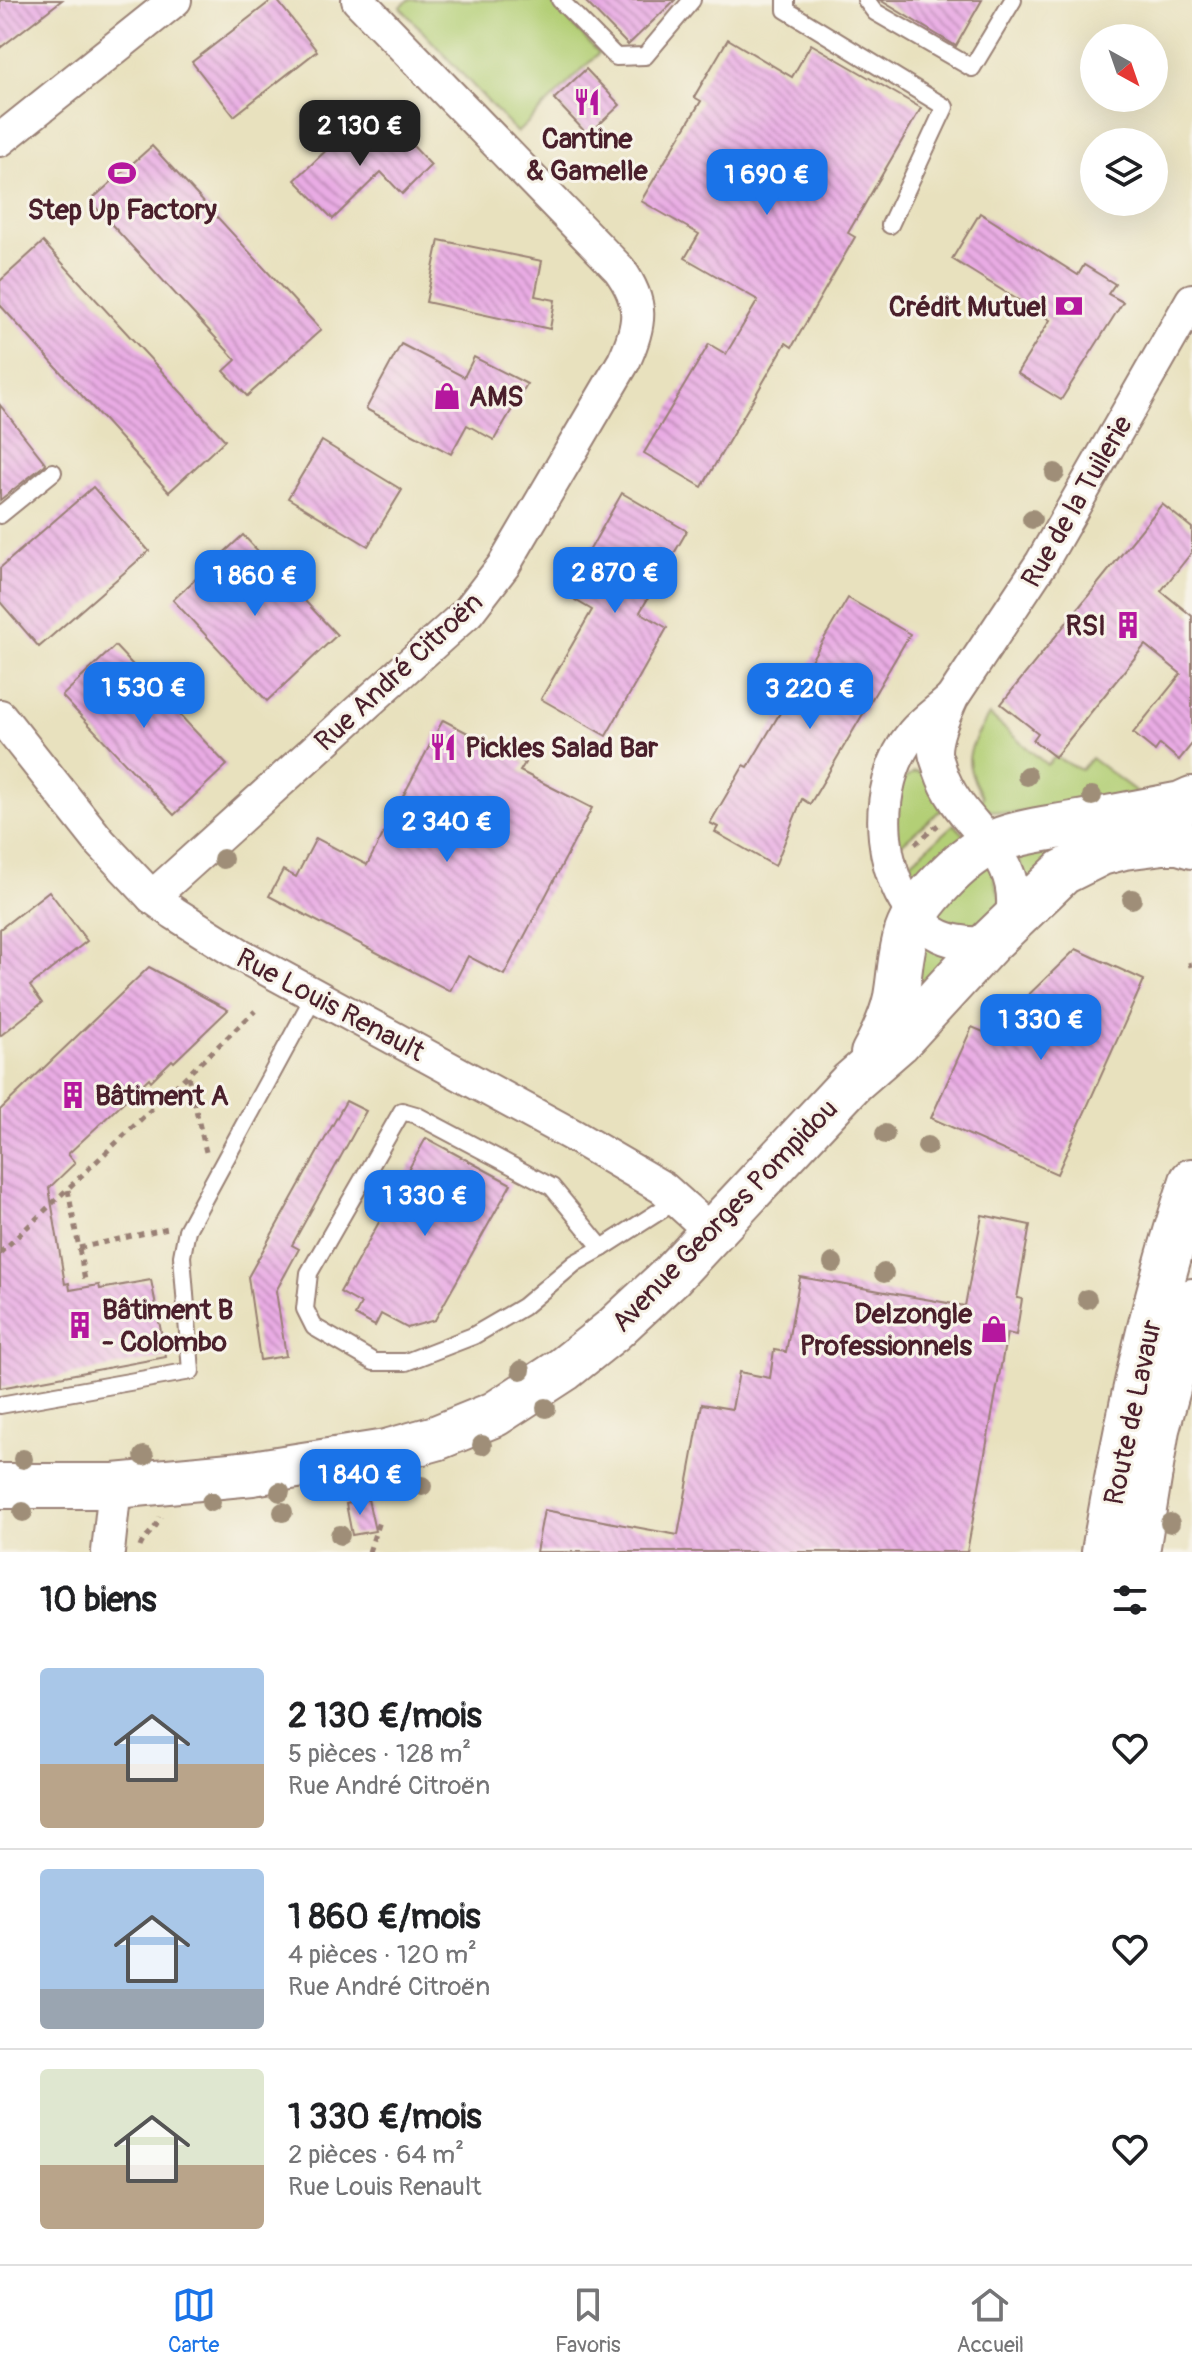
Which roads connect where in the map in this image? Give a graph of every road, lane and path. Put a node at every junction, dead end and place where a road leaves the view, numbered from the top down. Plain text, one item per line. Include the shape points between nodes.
1 (175, 0) edge
2 (358, 0) edge
3 (560, 0) edge
4 (692, 0) edge
5 (786, 0) edge
6 (866, 0) edge
7 (1013, 0) edge
8 (0, 140) edge
9 (890, 225) dead end
10 (1192, 300) edge
11 (53, 472) dead end
12 (0, 515) edge
13 (952, 698) junction
14 (0, 716) edge
15 (1192, 799) edge
16 (959, 807) junction
17 (991, 843) junction
18 (1192, 846) edge
19 (891, 865) junction
20 (152, 897) junction
21 (915, 916) junction
22 (1000, 933) junction
23 (314, 996) junction
24 (255, 1011) dead end
25 (188, 1075) junction
26 (852, 1082) junction
27 (1192, 1181) edge
28 (213, 1183) junction
29 (68, 1189) junction
30 (677, 1200) junction
31 (191, 1223) junction
32 (712, 1232) junction
33 (79, 1248) junction
34 (602, 1248) junction
35 (0, 1253) edge
36 (85, 1280) dead end
37 (1192, 1301) edge
38 (0, 1405) edge
39 (0, 1486) edge
40 (115, 1486) junction
41 (161, 1513) dead end
42 (380, 1518) dead end
43 (108, 1552) edge
44 (139, 1552) edge
45 (369, 1552) edge
46 (1104, 1552) edge
47 (1137, 1552) edge

1 - 8 street
2 - 20 street, Rue André Citroën via 619,269 635,293 636,335 504,565 468,612
3 - 4 lane via 616,57 645,56
5 - 9 lane via 786,10 817,31 945,107
6 - 7 lane via 875,12 972,68
10 - 13 street, Rue de la Tuilerie via 1042,562
11 - 12 lane
13 - 16 street, Rue de la Tuilerie via 935,753 947,790
13 - 19 street, Rue de la Tuilerie via 911,734 889,781 882,813
14 - 20 street, Rue Louis Renault via 100,842
15 - 17 main road, Avenue Georges Pompidou
16 - 17 street, Rue de la Tuilerie
16 - 19 path
17 - 21 main road, Avenue Georges Pompidou via 951,874
17 - 22 street, Rue de la Tuilerie via 1014,888
18 - 22 main road, Avenue Georges Pompidou via 1148,843 1101,853 1063,872
19 - 21 street, Rue de la Tuilerie
20 - 23 street, Rue Louis Renault
21 - 22 street via 954,941
21 - 26 main road, Avenue Georges Pompidou via 903,946 888,1024
22 - 26 main road, Avenue Georges Pompidou via 898,1042
23 - 28 lane
23 - 30 street, Rue Louis Renault via 574,1136
24 - 25 path
25 - 28 path
25 - 29 path
26 - 32 main road, Avenue Georges Pompidou
27 - 46 main road, Route de Lavaur via 1129,1415
28 - 31 lane
29 - 33 path
29 - 35 path
30 - 32 street, Rue Louis Renault
30 - 34 lane
31 - 33 path
31 - 38 lane via 182,1256 191,1371
32 - 40 main road, Avenue Georges Pompidou via 591,1347 532,1392 478,1422 386,1452 252,1473
33 - 36 path
34 - 34 lane via 552,1187 402,1111 309,1273 305,1309 314,1327 374,1362 406,1362 473,1336 523,1307 575,1263
37 - 47 main road, Route de Lavaur via 1157,1429
39 - 40 main road, Avenue Georges Pompidou
40 - 43 street
41 - 44 path via 159,1525
42 - 45 path

